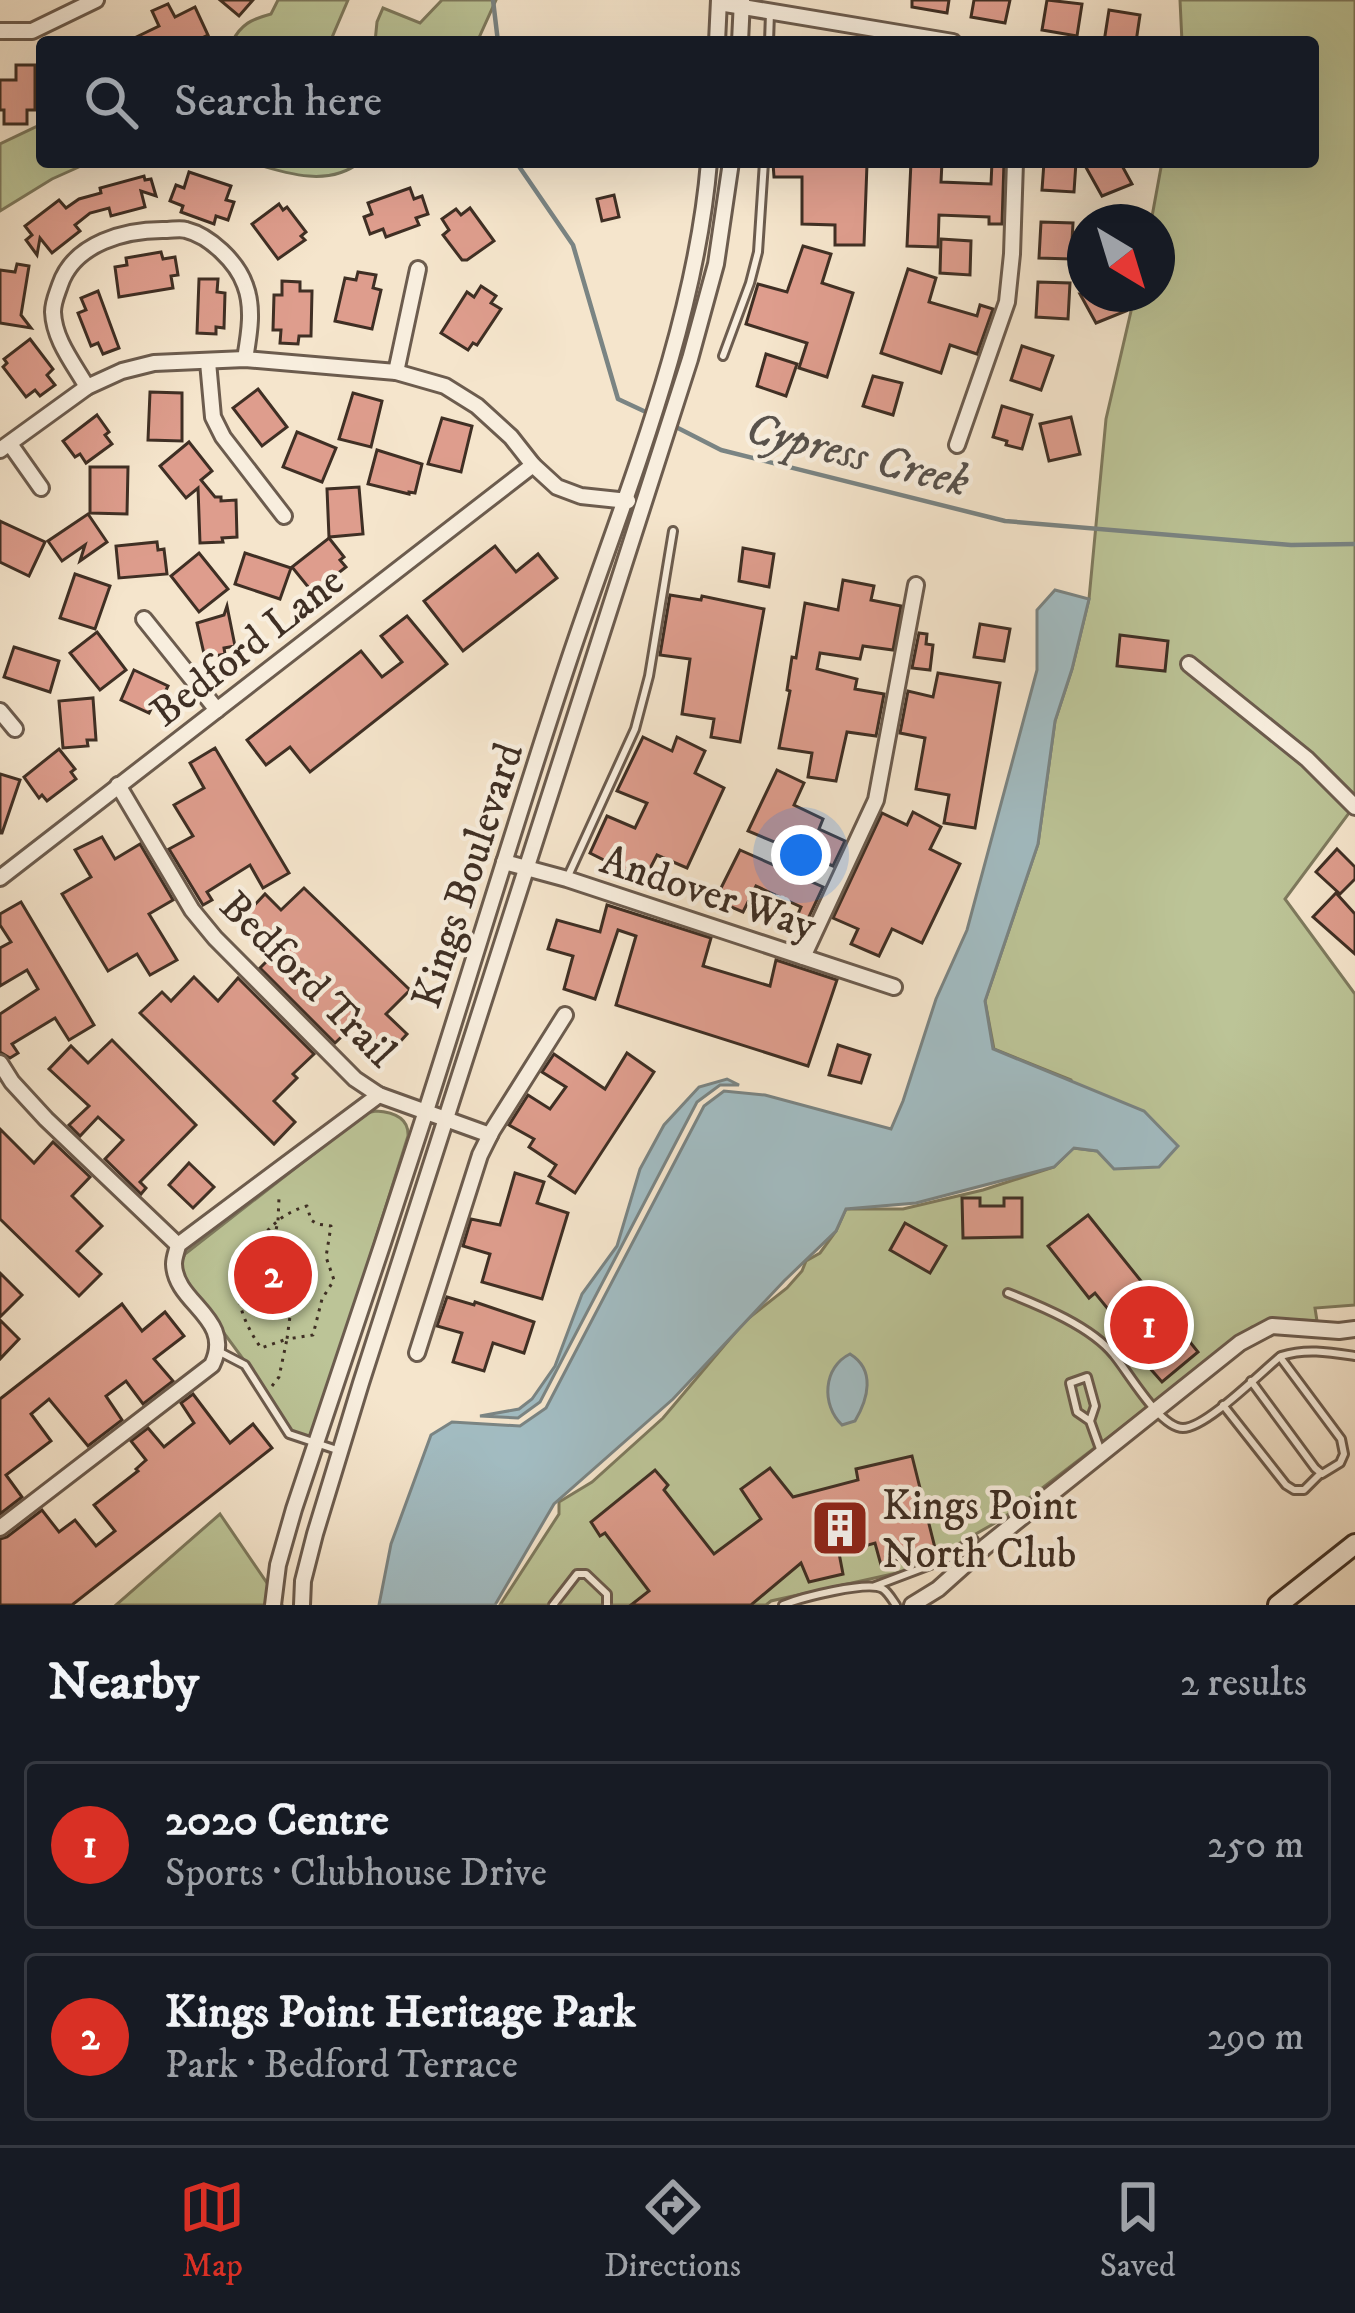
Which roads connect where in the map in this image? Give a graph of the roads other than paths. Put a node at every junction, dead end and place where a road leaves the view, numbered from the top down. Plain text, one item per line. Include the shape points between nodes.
1 (96, 0) edge
2 (719, 1) edge
3 (742, 2) edge
4 (770, 9) junction
5 (0, 31) edge
6 (717, 36) edge
7 (740, 36) edge
8 (769, 36) edge
9 (920, 36) edge
10 (708, 168) edge
11 (730, 168) edge
12 (764, 168) edge
13 (1016, 168) edge
14 (418, 269) dead end
15 (723, 356) dead end
16 (245, 359) junction
17 (208, 362) junction
18 (396, 373) junction
19 (87, 387) junction
20 (957, 445) dead end
21 (5, 447) edge
22 (533, 465) junction
23 (40, 488) dead end
24 (624, 501) junction
25 (644, 502) junction
26 (284, 517) dead end
27 (673, 531) dead end
28 (916, 585) dead end
29 (144, 619) dead end
30 (1189, 664) dead end
31 (217, 710) junction
32 (0, 711) edge
33 (15, 729) dead end
34 (118, 785) junction
35 (1355, 807) edge
36 (504, 862) junction
37 (526, 867) junction
38 (0, 878) edge
39 (567, 879) junction
40 (803, 957) junction
41 (893, 987) dead end
42 (565, 1015) dead end
43 (0, 1064) edge
44 (379, 1095) junction
45 (426, 1111) junction
46 (448, 1118) junction
47 (490, 1135) junction
48 (178, 1244) junction
49 (1008, 1294) dead end
50 (1355, 1329) edge
51 (218, 1351) junction
52 (416, 1353) dead end
53 (1355, 1356) edge
54 (1280, 1357) junction
55 (1251, 1381) junction
56 (1223, 1405) junction
57 (1156, 1409) junction
58 (1090, 1421) junction
59 (316, 1444) junction
60 (340, 1451) junction
61 (1102, 1453) junction
62 (1321, 1473) junction
63 (0, 1528) edge
64 (974, 1540) dead end
65 (1355, 1544) edge
66 (875, 1586) junction
67 (273, 1605) edge
68 (302, 1605) edge
69 (553, 1605) edge
70 (607, 1605) edge
71 (783, 1605) edge
72 (896, 1605) edge
73 (912, 1605) edge
74 (1278, 1605) edge

1 - 5 street via 32,31
2 - 3 street
2 - 6 street
3 - 4 street
3 - 7 street
4 - 8 lane
4 - 9 street
10 - 24 street, Kings Boulevard via 660,393
11 - 25 street, Kings Boulevard via 716,264
12 - 15 lane via 758,252
13 - 20 street via 1007,302
14 - 18 street
16 - 17 street
16 - 18 street
16 - 19 street via 246,286 231,260 186,230 150,229 83,251 65,270 52,306 56,332
17 - 19 street via 154,363
17 - 26 street via 213,418
18 - 22 street via 445,386 477,406
19 - 21 street
21 - 23 street
22 - 24 street via 557,488
22 - 31 street, Bedford Lane
24 - 25 street
24 - 36 street, Kings Boulevard
25 - 37 street, Kings Boulevard
27 - 39 lane via 635,729
28 - 40 street via 876,800
29 - 31 street
30 - 35 street
31 - 34 street, Bedford Lane
32 - 33 street
34 - 38 street, Bedford Lane
34 - 44 street, Bedford Trail via 214,938
36 - 37 street, Andover Way
36 - 45 street, Kings Boulevard
37 - 39 street, Andover Way
37 - 46 street, Kings Boulevard
39 - 40 street, Andover Way
40 - 41 street, Andover Way
42 - 47 street
43 - 48 street
44 - 45 street, Bedford Trail
44 - 48 street
45 - 46 street, Bedford Trail
45 - 59 street, Kings Boulevard
46 - 47 street, Bedford Trail
46 - 60 street, Kings Boulevard
47 - 52 street
48 - 51 street via 179,1280 217,1333
49 - 57 lane via 1105,1344
50 - 57 street via 1272,1326
51 - 59 lane via 244,1364 289,1434
51 - 63 street via 212,1365
53 - 54 lane
54 - 55 lane
54 - 62 lane via 1341,1439 1340,1462
55 - 56 lane
55 - 62 lane
56 - 57 lane via 1185,1428 1169,1425
56 - 62 lane via 1286,1485 1304,1490
57 - 61 street
58 - 58 lane via 1096,1406 1087,1377 1070,1382 1078,1412
58 - 61 lane
59 - 60 lane
59 - 67 street, Kings Boulevard
60 - 68 street, Kings Boulevard
61 - 73 street
64 - 66 lane
65 - 74 main road
66 - 71 lane
66 - 72 lane
69 - 70 lane via 577,1574 586,1574 607,1594

